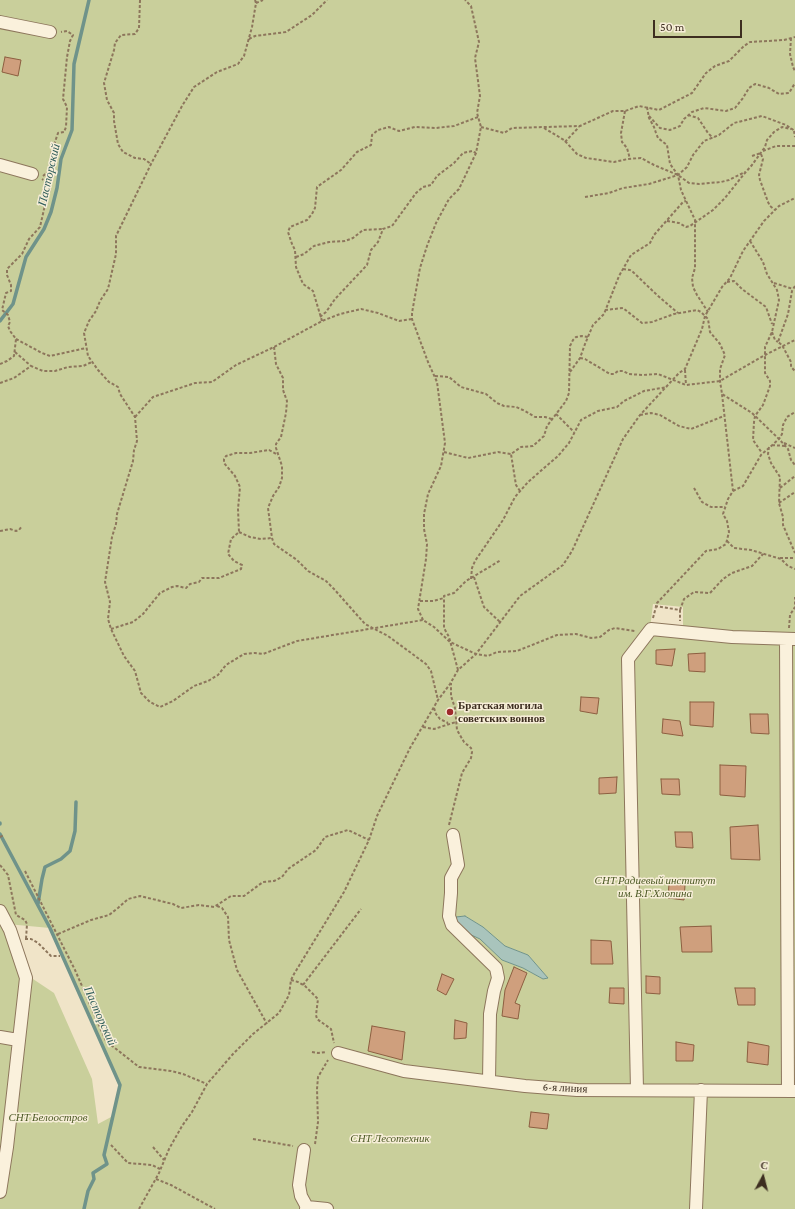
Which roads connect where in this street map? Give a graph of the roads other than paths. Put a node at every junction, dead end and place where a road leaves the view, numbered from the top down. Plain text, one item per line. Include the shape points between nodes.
1 (0, 22) edge
2 (50, 32) road end
3 (0, 165) edge
4 (32, 174) dead end
5 (791, 639) edge
6 (453, 835) road end
7 (0, 911) edge
8 (5, 930) edge
9 (0, 1037) edge
10 (18, 1040) junction
11 (334, 1052) road end
12 (489, 1081) junction
13 (637, 1090) junction
14 (701, 1090) junction
15 (791, 1091) edge
16 (3, 1146) edge
17 (304, 1150) road end
18 (0, 1192) edge
19 (307, 1208) edge
20 (327, 1209) edge
21 (696, 1209) edge

1 - 2 street
3 - 4 street
5 - 13 street via 651,630 628,658
5 - 15 street
6 - 12 street via 458,865 451,878 449,916 452,925 496,968 498,978 490,1014
7 - 8 street
8 - 10 street via 26,978
9 - 10 street
10 - 16 street
11 - 12 street, 6-я линия via 404,1071
12 - 13 street, 6-я линия via 577,1090
13 - 14 street, 6-я линия
14 - 15 street, 6-я линия
14 - 21 street
16 - 18 street
17 - 19 street via 299,1185
19 - 20 street

